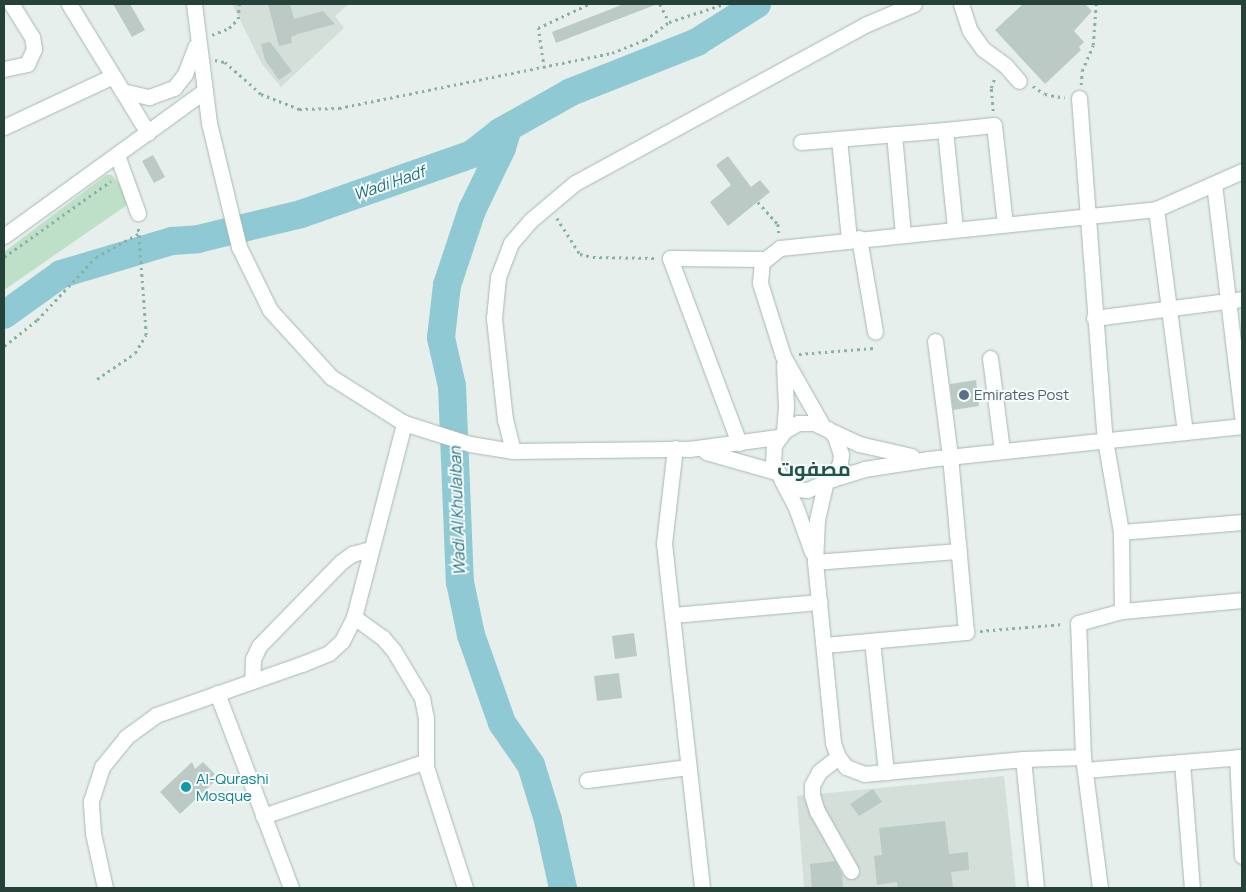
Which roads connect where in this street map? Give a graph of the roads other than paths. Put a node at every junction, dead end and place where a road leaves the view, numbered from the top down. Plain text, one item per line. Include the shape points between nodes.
1 (11, 4) edge
2 (194, 4) edge
3 (914, 4) edge
4 (961, 4) edge
5 (71, 5) edge
6 (198, 50) junction
7 (4, 69) edge
8 (113, 76) junction
9 (1019, 82) road end
10 (122, 91) junction
11 (204, 91) junction
12 (1079, 98) road end
13 (4, 127) edge
14 (945, 130) junction
15 (148, 133) junction
16 (894, 134) junction
17 (839, 139) junction
18 (801, 142) dead end
19 (118, 154) junction
20 (1242, 171) edge
21 (1214, 184) junction
22 (1156, 209) junction
23 (138, 213) road end
24 (1089, 215) junction
25 (1005, 224) junction
26 (955, 229) junction
27 (903, 234) junction
28 (4, 236) edge
29 (854, 238) junction
30 (766, 259) junction
31 (1235, 300) edge
32 (1169, 308) junction
33 (1094, 318) junction
34 (875, 332) road end
35 (935, 341) dead end
36 (783, 356) junction
37 (990, 358) dead end
38 (1242, 417) edge
39 (404, 422) junction
40 (1242, 426) edge
41 (825, 427) junction
42 (1186, 432) junction
43 (781, 434) junction
44 (1105, 440) junction
45 (738, 443) junction
46 (682, 448) junction
47 (1002, 450) junction
48 (513, 451) junction
49 (950, 456) junction
50 (929, 459) junction
51 (779, 476) junction
52 (828, 482) junction
53 (1242, 522) edge
54 (1121, 532) junction
55 (372, 549) junction
56 (959, 551) junction
57 (816, 562) junction
58 (1242, 600) edge
59 (819, 602) junction
60 (1122, 611) junction
61 (672, 615) junction
62 (354, 617) junction
63 (872, 641) junction
64 (824, 645) junction
65 (252, 681) junction
66 (217, 693) junction
67 (838, 757) junction
68 (1240, 757) edge
69 (1023, 759) junction
70 (426, 761) junction
71 (1182, 762) junction
72 (1084, 764) junction
73 (688, 767) junction
74 (886, 772) junction
75 (587, 780) dead end
76 (263, 816) junction
77 (1242, 856) edge
78 (851, 871) dead end
79 (105, 888) edge
80 (291, 888) edge
81 (465, 888) edge
82 (702, 888) edge
83 (1036, 888) edge
84 (1100, 888) edge
85 (1192, 888) edge

1 - 7 street via 32,37 34,49 27,64
2 - 6 street
3 - 48 street via 867,24 575,183 511,243 498,277 494,318 505,420
4 - 9 street via 970,31 983,49 1005,65
5 - 8 street
6 - 10 street via 174,88 149,97
6 - 11 street
8 - 10 street
8 - 13 street
10 - 15 street
11 - 15 street
11 - 39 street via 223,192 248,268 270,310 331,377
12 - 24 street
14 - 16 street
14 - 25 street via 994,125
14 - 26 street
15 - 19 street
16 - 17 street
16 - 27 street
17 - 18 street
17 - 29 street
19 - 23 street
19 - 28 street
20 - 21 street
21 - 22 street
21 - 31 street
22 - 24 street
22 - 32 street
24 - 25 street
24 - 33 street
25 - 26 street
26 - 27 street
27 - 29 street
29 - 30 street via 780,248
29 - 34 street
30 - 36 street via 760,271 760,283
30 - 45 street via 670,258
31 - 32 street
31 - 38 street
32 - 33 street
32 - 42 street
33 - 44 street
35 - 49 street
36 - 41 street
36 - 43 street via 786,394
37 - 47 street
39 - 48 street via 470,444
39 - 55 street
40 - 42 street
41 - 43 street via 806,422
41 - 50 street via 876,450
41 - 52 street via 835,436 841,454 840,463
42 - 44 street
43 - 45 street
43 - 51 street via 772,454
44 - 47 street
44 - 54 street
45 - 46 street
46 - 48 street
46 - 51 street via 734,458
46 - 61 street via 664,543
47 - 49 street
49 - 50 street
49 - 56 street
50 - 52 street via 864,469
51 - 52 street via 807,490
51 - 57 street via 801,518
52 - 57 street via 817,520
53 - 54 street
54 - 60 street
55 - 62 street
55 - 65 street via 352,554 341,562 259,646 253,659
56 - 57 street
56 - 63 street via 966,632
57 - 59 street
58 - 60 street
59 - 61 street
59 - 64 street
60 - 72 street via 1078,623
61 - 73 street
62 - 65 street via 342,642 329,653
62 - 70 street via 388,644 422,698 426,718
63 - 64 street
63 - 74 street
64 - 67 street via 833,743
65 - 66 street
66 - 76 street
66 - 79 street via 156,715 126,737 102,767 92,801 93,833
67 - 74 street via 846,767 864,774
67 - 78 street via 819,772 812,785 812,795 817,811
68 - 71 street
68 - 77 street
69 - 72 street
69 - 74 street
69 - 83 street
70 - 76 street
70 - 81 street
71 - 72 street
71 - 85 street
72 - 84 street
73 - 75 street
73 - 82 street
76 - 80 street

